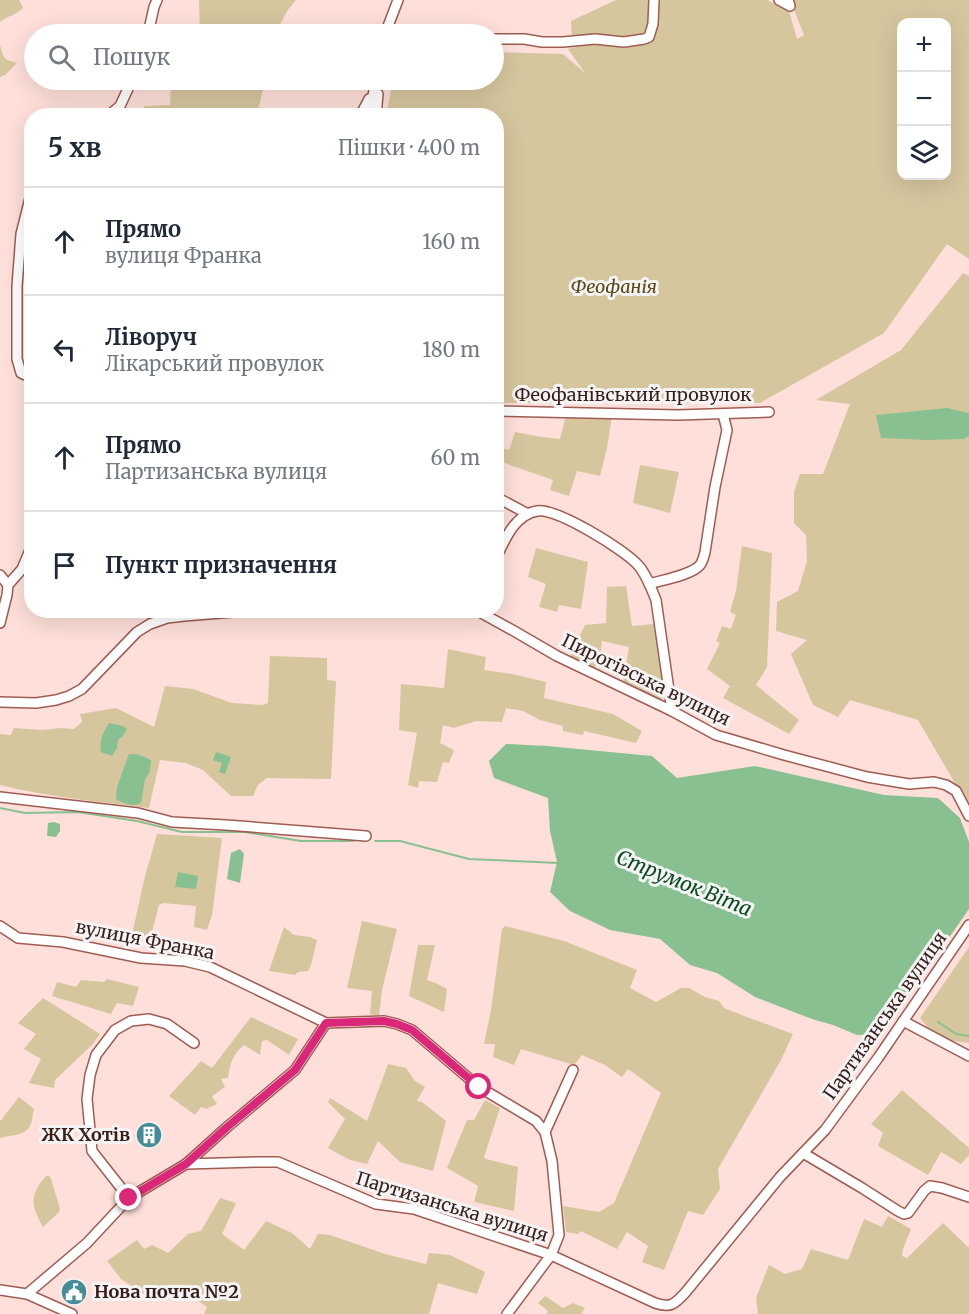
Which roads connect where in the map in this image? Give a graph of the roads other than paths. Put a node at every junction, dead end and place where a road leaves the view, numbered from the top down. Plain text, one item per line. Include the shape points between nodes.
1 (158, 0) edge
2 (398, 0) edge
3 (654, 0) edge
4 (779, 0) edge
5 (788, 0) edge
6 (150, 24) edge
7 (389, 24) edge
8 (504, 39) edge
9 (127, 90) edge
10 (377, 90) edge
11 (373, 92) joint
12 (118, 108) edge
13 (364, 108) edge
14 (370, 108) edge
15 (376, 108) edge
16 (24, 222) edge
17 (24, 374) edge
18 (504, 411) edge
19 (769, 412) dead end
20 (723, 414) junction
21 (504, 501) edge
22 (528, 514) junction
23 (504, 541) edge
24 (24, 564) edge
25 (0, 575) edge
26 (650, 584) junction
27 (8, 585) junction
28 (167, 618) edge
29 (490, 618) edge
30 (0, 623) edge
31 (0, 702) edge
32 (672, 711) junction
33 (0, 796) edge
34 (969, 816) edge
35 (366, 836) dead end
36 (969, 925) edge
37 (0, 926) edge
38 (903, 1021) junction
39 (326, 1023) junction
40 (194, 1042) dead end
41 (969, 1056) edge
42 (573, 1070) dead end
43 (544, 1132) junction
44 (803, 1153) junction
45 (186, 1164) junction
46 (969, 1197) edge
47 (129, 1198) junction
48 (551, 1255) junction
49 (0, 1290) edge
50 (27, 1294) junction
51 (72, 1314) edge
52 (507, 1314) edge

1 - 6 street
2 - 7 street
3 - 8 street via 653,24 649,37 644,39
4 - 5 street via 790,6
9 - 12 street
10 - 15 street
11 - 13 street
11 - 14 street
16 - 17 street via 17,286 17,359
18 - 20 street, Феофанівський провулок
19 - 20 street, Феофанівський провулок
20 - 26 street via 727,430 702,561 691,572
21 - 22 street
22 - 23 street via 518,520
22 - 26 street via 556,514 612,544 637,564
24 - 27 street
25 - 27 street
26 - 32 street via 656,600
27 - 30 street
28 - 31 street via 137,632 82,688 69,696 36,703
29 - 32 street, Пирогівська вулиця via 557,656
32 - 34 street, Пирогівська вулиця via 716,735 784,755 867,777 946,785 956,791
33 - 35 street via 138,813 180,823
36 - 38 street, Партизанська вулиця
37 - 39 street, вулиця Франка via 18,938 210,967
38 - 41 street
38 - 44 street, Партизанська вулиця via 825,1130
39 - 43 street, вулиця Франка via 384,1021 412,1030 479,1087 536,1121
39 - 45 street via 295,1070
40 - 47 street via 167,1024 149,1019 131,1021 115,1030 96,1055 87,1099 92,1151
42 - 43 street
43 - 48 street via 552,1161 559,1235
44 - 46 street via 904,1214 930,1186
44 - 48 street, Партизанська вулиця via 672,1305 655,1304
45 - 47 street, Партизанська вулиця
45 - 48 street, Партизанська вулиця via 278,1162 376,1204 414,1209
47 - 50 street, Партизанська вулиця via 87,1243
48 - 52 street
49 - 50 street
50 - 51 street

